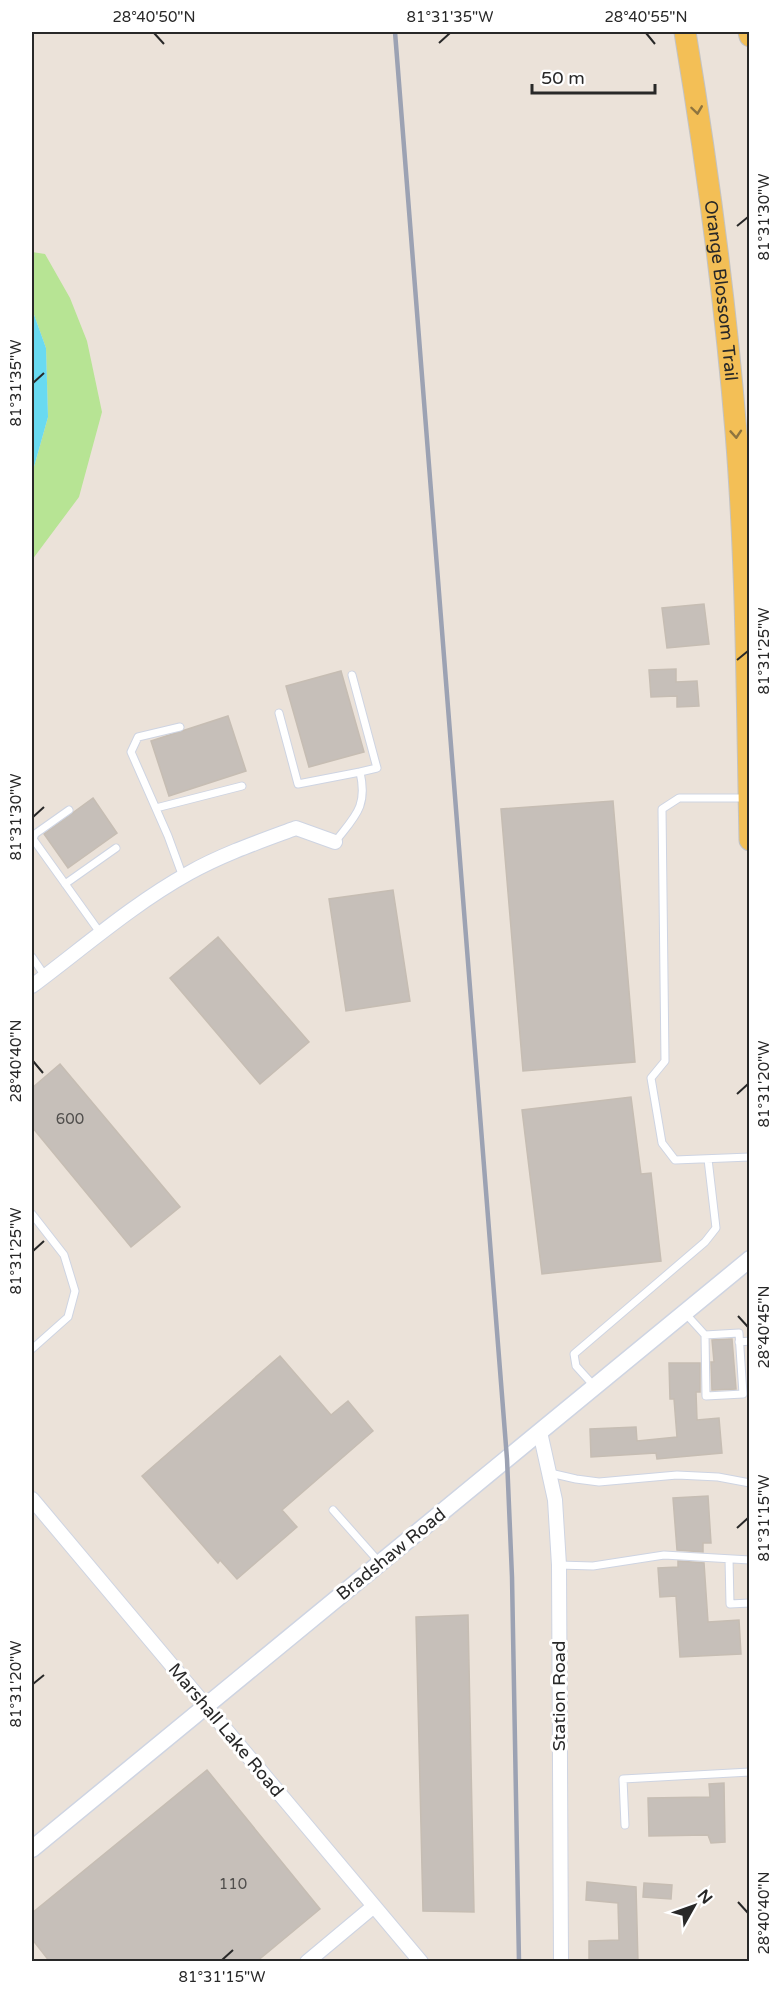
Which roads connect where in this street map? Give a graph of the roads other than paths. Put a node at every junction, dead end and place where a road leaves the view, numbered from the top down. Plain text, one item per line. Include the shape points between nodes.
1 (685, 32) edge
2 (741, 512) junction
3 (750, 535) edge
4 (747, 607) edge
5 (352, 675) dead end
6 (279, 713) dead end
7 (180, 727) dead end
8 (360, 772) junction
9 (242, 786) dead end
10 (749, 798) edge
11 (156, 808) junction
12 (69, 810) dead end
13 (750, 840) edge
14 (335, 842) joint
15 (116, 848) dead end
16 (183, 877) junction
17 (65, 884) junction
18 (101, 934) junction
19 (32, 957) edge
20 (45, 976) junction
21 (32, 986) edge
22 (750, 1157) edge
23 (708, 1159) junction
24 (32, 1214) edge
25 (750, 1259) edge
26 (686, 1312) junction
27 (705, 1335) junction
28 (750, 1341) edge
29 (739, 1342) junction
30 (32, 1349) edge
31 (706, 1376) junction
32 (714, 1376) dead end
33 (746, 1385) edge
34 (594, 1387) junction
35 (540, 1432) junction
36 (550, 1473) junction
37 (750, 1483) edge
38 (32, 1498) edge
39 (333, 1510) dead end
40 (729, 1559) junction
41 (750, 1560) edge
42 (380, 1563) junction
43 (559, 1565) junction
44 (750, 1604) edge
45 (206, 1706) junction
46 (750, 1772) edge
47 (625, 1825) dead end
48 (32, 1849) edge
49 (374, 1905) junction
50 (307, 1962) edge
51 (421, 1962) edge
52 (561, 1962) edge

1 -> 2 main road, Orange Blossom Trail via 715,230
2 - 3 main road
2 - 4 main road, Orange Blossom Trail
4 - 10 main road, Orange Blossom Trail
5 - 8 lane via 377,768
6 - 8 lane via 298,783
7 - 11 lane via 138,737 131,753
8 - 14 lane via 360,810
9 - 11 lane
10 - 13 main road, Orange Blossom Trail
10 - 23 lane via 679,798 662,809 665,1061 651,1078 662,1143 675,1160
11 - 16 lane
12 - 17 lane via 33,839
14 - 16 street via 296,828
15 - 17 lane
16 - 18 street
17 - 18 lane
18 - 20 street
19 - 20 lane
20 - 21 street
22 - 23 lane
23 - 34 lane via 716,1228 705,1242 574,1354 576,1366
24 - 30 lane via 64,1255 75,1291 68,1317
25 - 26 street, Bradshaw Road
26 - 27 lane
26 - 34 street, Bradshaw Road
27 - 29 lane via 739,1333
27 - 31 lane via 709,1356
28 - 29 lane
29 - 33 lane via 738,1375
31 - 32 lane
31 - 33 lane via 706,1396 743,1394
34 - 35 street, Bradshaw Road
35 - 36 street, Station Road
35 - 42 street, Bradshaw Road
36 - 37 lane via 599,1482 718,1476
36 - 43 street, Station Road
38 - 45 street, Marshall Lake Road
39 - 42 lane
40 - 41 lane
40 - 43 lane via 664,1555 594,1566
40 - 44 lane via 730,1604
42 - 45 street, Bradshaw Road
43 - 52 street, Station Road
45 - 48 street, Bradshaw Road
45 - 49 street, Marshall Lake Road
46 - 47 lane via 623,1779
49 - 50 street
49 - 51 street, Marshall Lake Road

